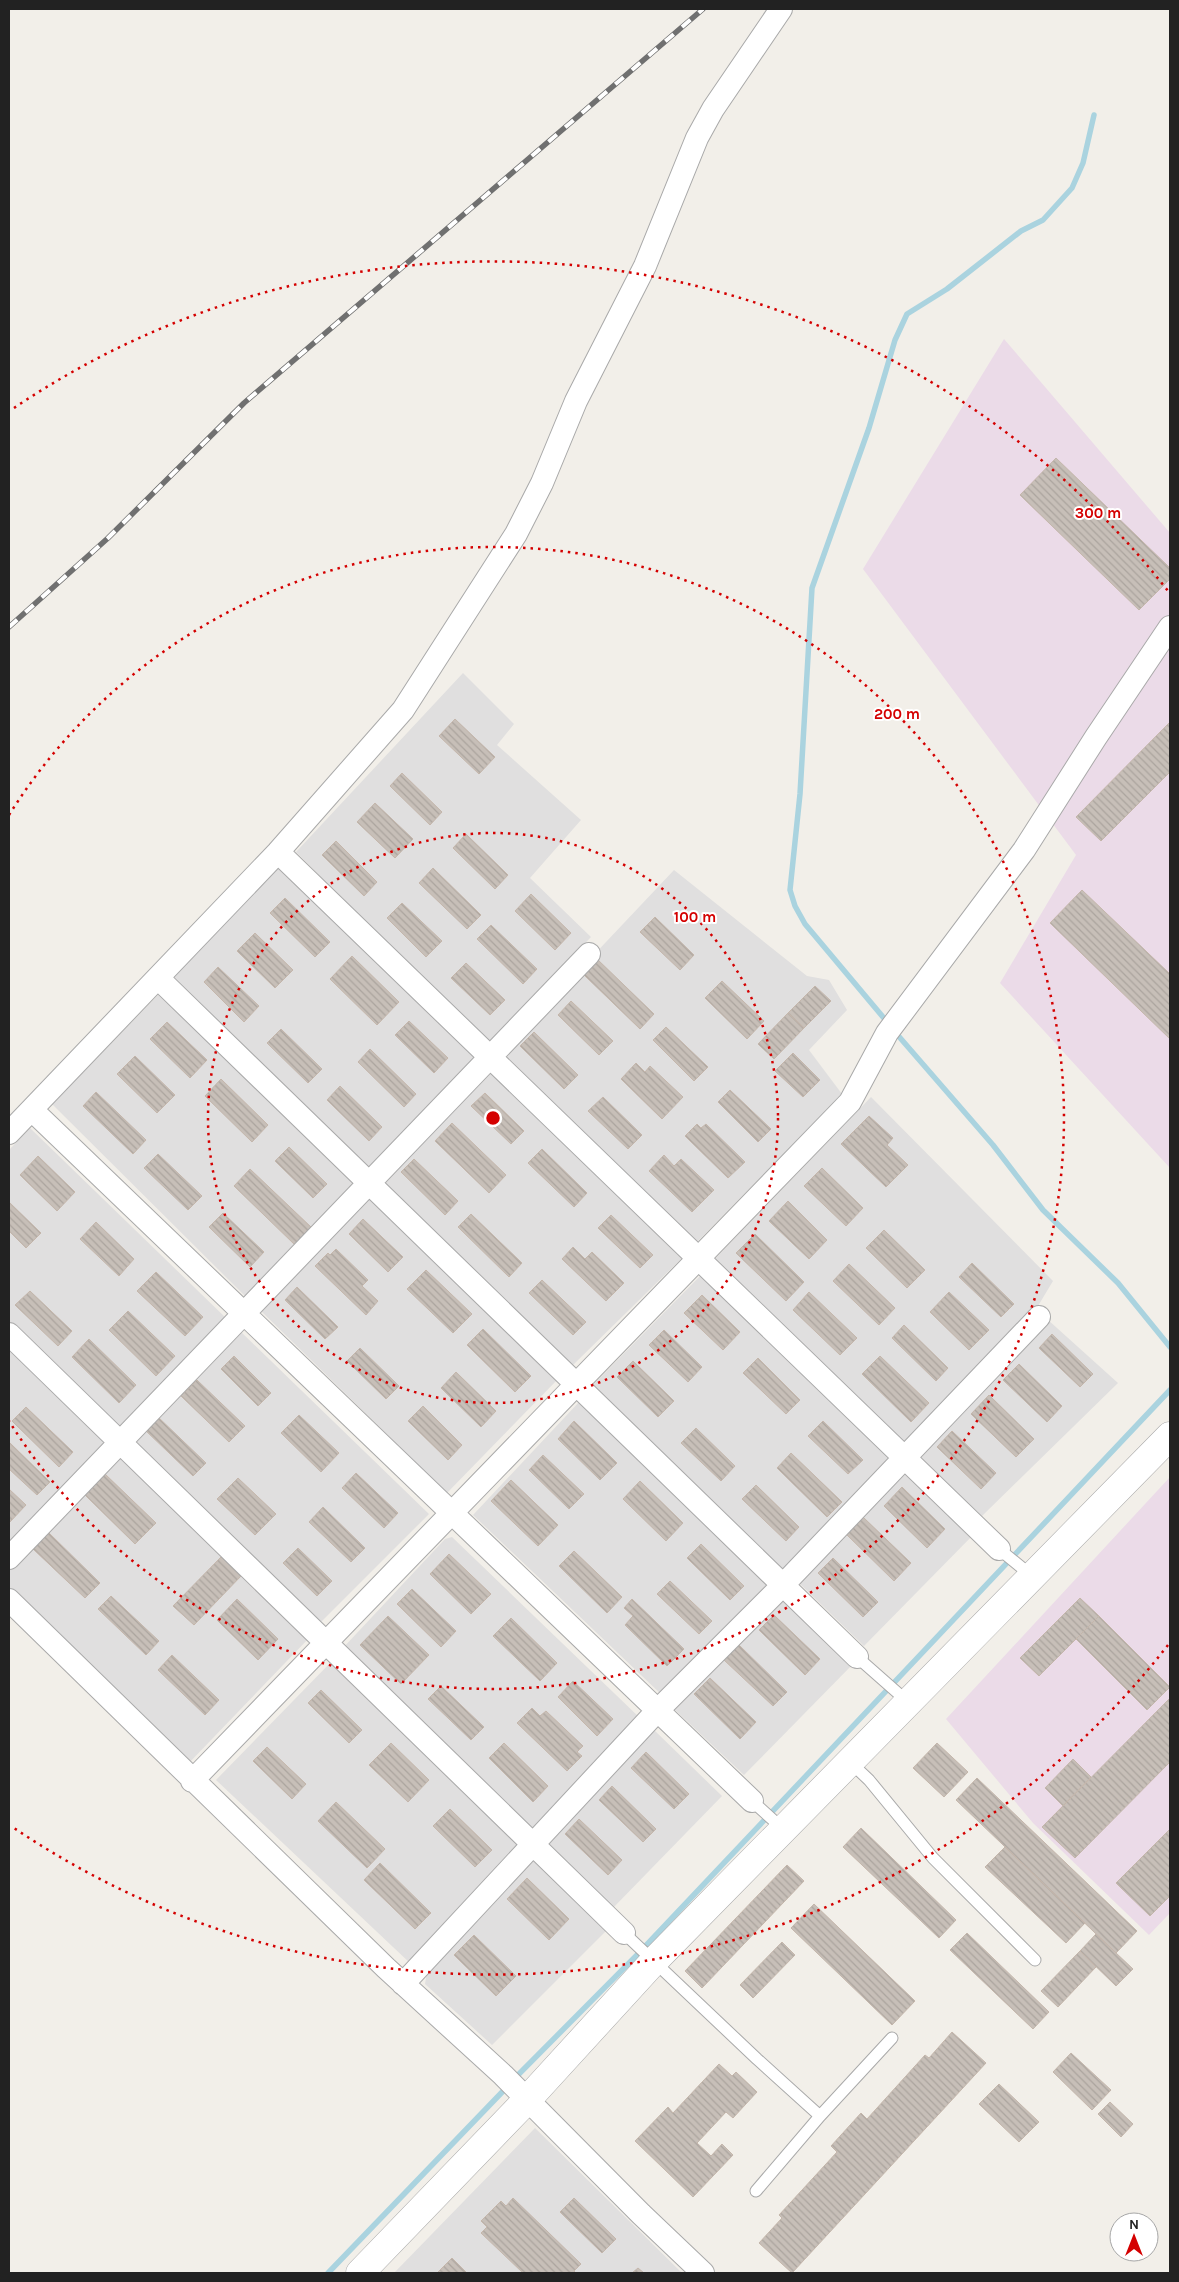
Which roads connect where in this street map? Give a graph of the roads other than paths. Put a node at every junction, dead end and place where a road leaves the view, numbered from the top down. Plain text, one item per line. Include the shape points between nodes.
1 (781, 9) edge
2 (1170, 627) edge
3 (278, 852) junction
4 (589, 954) dead end
5 (159, 979) junction
6 (490, 1057) junction
7 (32, 1110) junction
8 (9, 1133) edge
9 (369, 1183) junction
10 (699, 1258) junction
11 (244, 1313) junction
12 (1039, 1317) dead end
13 (9, 1334) edge
14 (576, 1384) junction
15 (1170, 1436) edge
16 (120, 1442) junction
17 (905, 1458) junction
18 (452, 1513) junction
19 (1002, 1551) joint
20 (9, 1558) edge
21 (1028, 1572) junction
22 (783, 1585) junction
23 (9, 1600) edge
24 (327, 1642) junction
25 (857, 1657) joint
26 (902, 1697) junction
27 (657, 1711) junction
28 (850, 1762) junction
29 (192, 1781) junction
30 (755, 1804) joint
31 (778, 1824) junction
32 (533, 1844) junction
33 (628, 1937) joint
34 (650, 1956) junction
35 (1035, 1960) dead end
36 (403, 1984) junction
37 (892, 2038) dead end
38 (514, 2087) junction
39 (820, 2116) junction
40 (756, 2190) dead end
41 (360, 2273) edge
42 (703, 2273) edge

1 - 3 street via 697,138 645,266 576,401 542,483 516,534 403,710
2 - 10 street via 1024,850 892,1027 850,1102
3 - 5 street
3 - 6 street
4 - 6 street
5 - 7 street
5 - 9 street
6 - 9 street
6 - 10 street
7 - 8 street
7 - 11 street
9 - 11 street
9 - 14 street
10 - 14 street
10 - 17 street
11 - 16 street
11 - 18 street
12 - 17 street
13 - 16 street
14 - 18 street
14 - 22 street
15 - 21 street
16 - 20 street
16 - 24 street
17 - 19 street
17 - 22 street
18 - 24 street
18 - 27 street
19 - 21 lane
21 - 26 street
22 - 25 street
22 - 27 street
23 - 29 street
24 - 29 street
24 - 32 street
25 - 26 lane
26 - 28 street
27 - 30 street
27 - 32 street
28 - 31 street
28 - 35 lane via 869,1780 933,1858
29 - 36 street
30 - 31 lane
31 - 34 street
32 - 33 street
32 - 36 street
33 - 34 lane
34 - 38 street
34 - 39 lane
36 - 38 street
37 - 39 lane
38 - 41 street
38 - 42 street
39 - 40 lane

